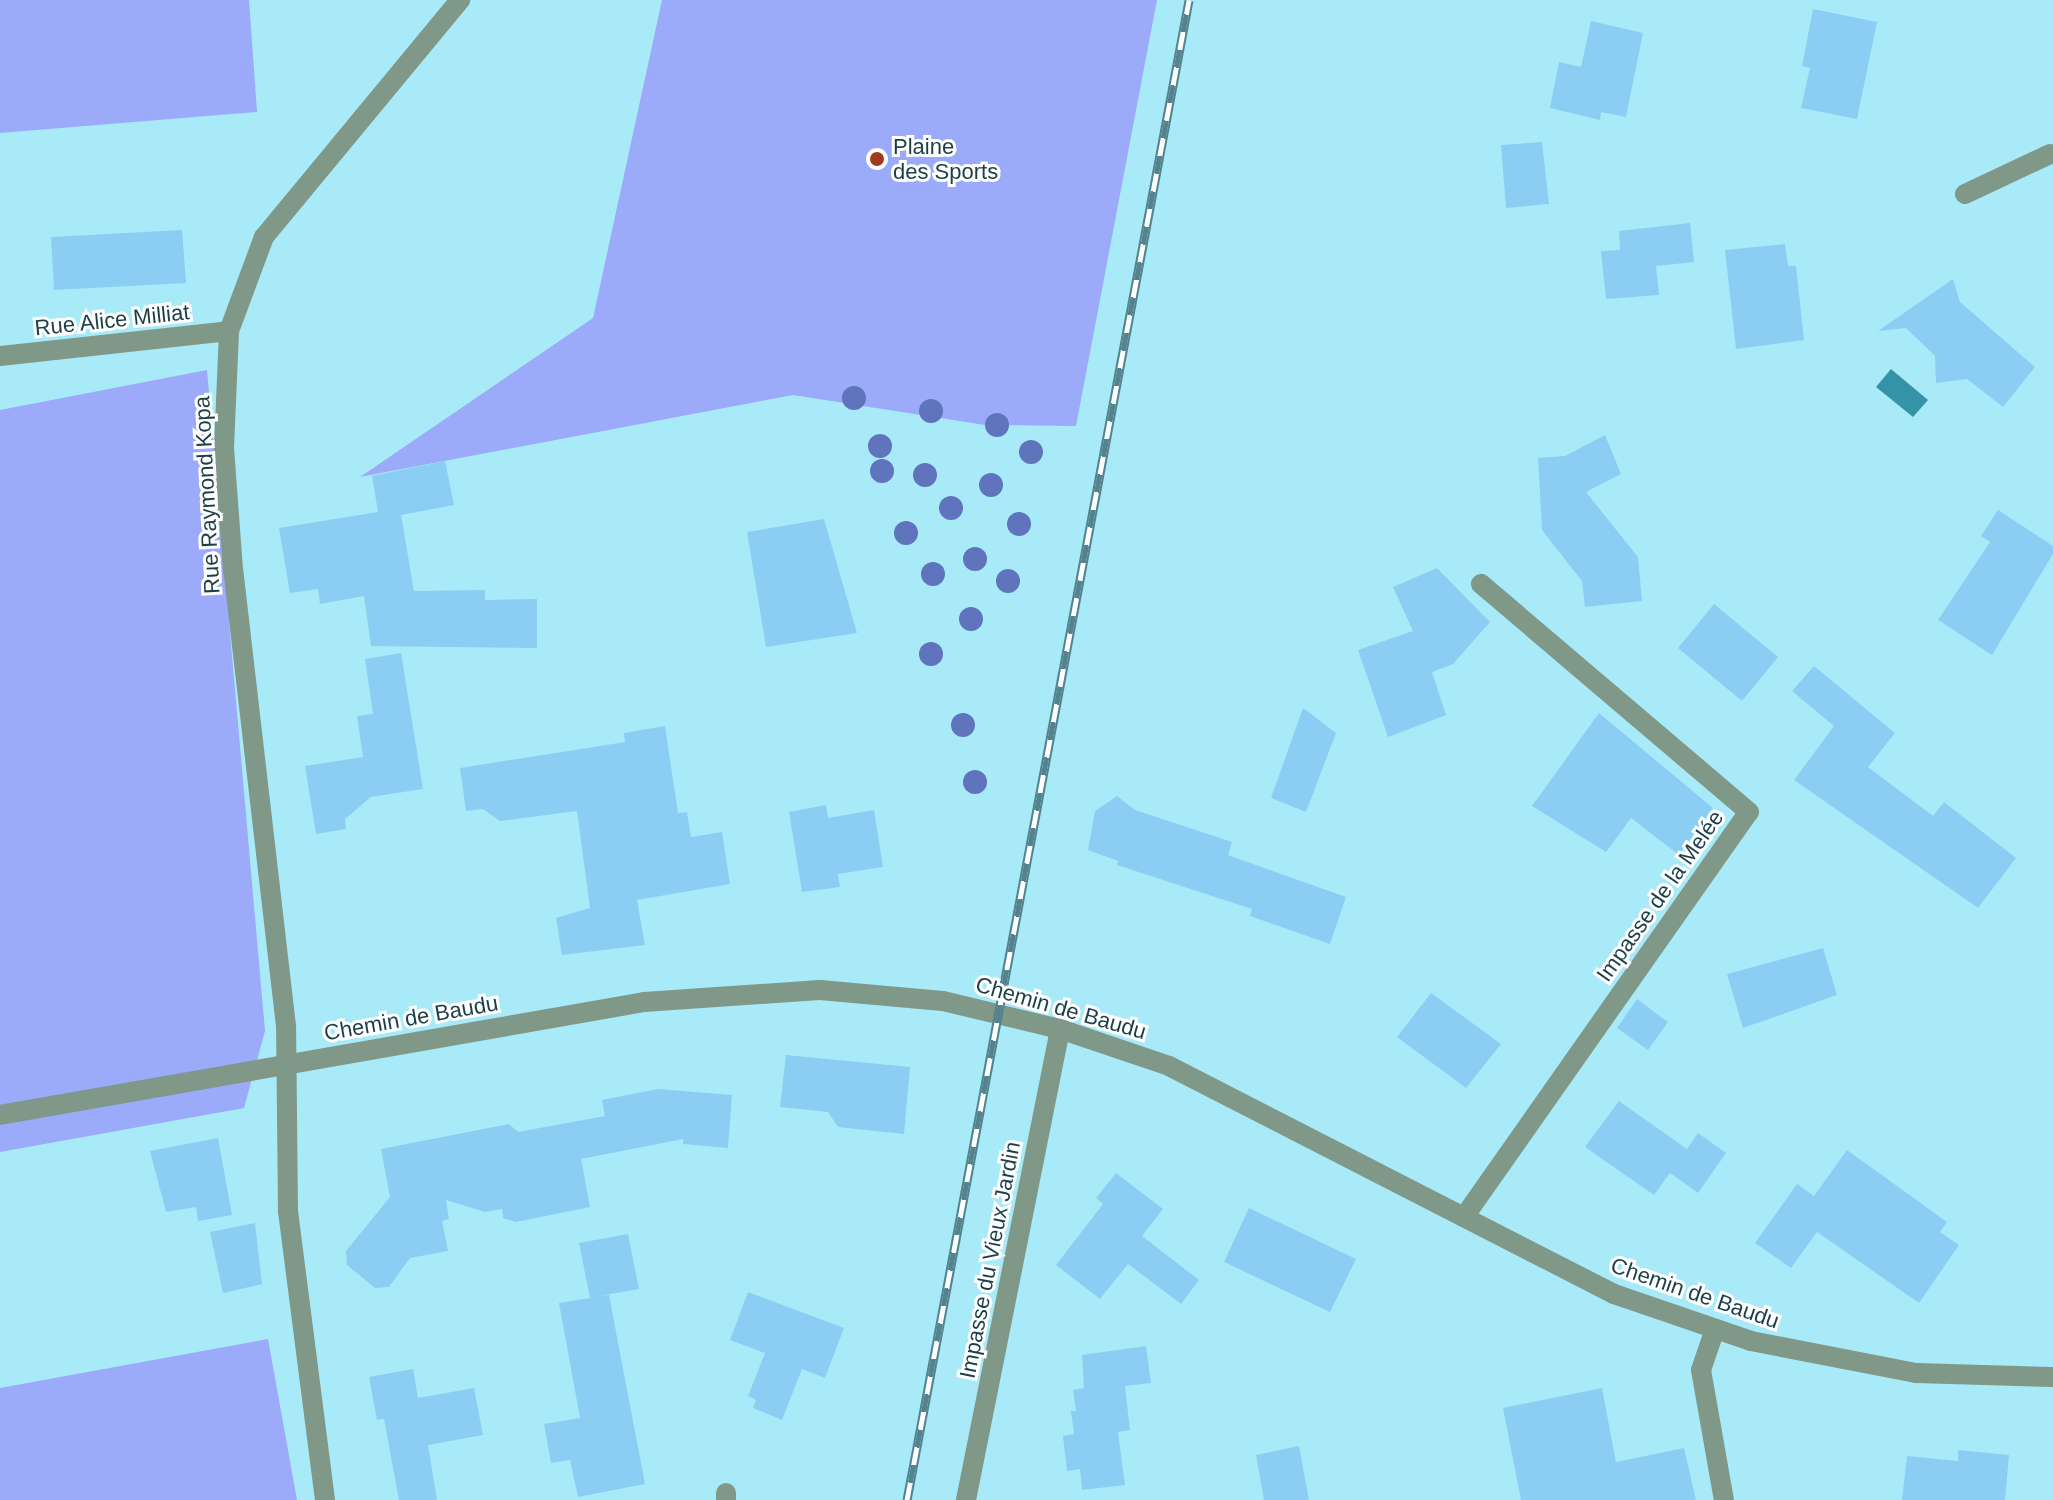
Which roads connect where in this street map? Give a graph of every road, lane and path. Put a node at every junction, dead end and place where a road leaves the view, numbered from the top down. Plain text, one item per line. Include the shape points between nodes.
1 (460, 0) edge
2 (2052, 153) edge
3 (1965, 194) dead end
4 (229, 331) junction
5 (0, 356) edge
6 (1481, 584) dead end
7 (1060, 1029) junction
8 (289, 1063) junction
9 (0, 1115) edge
10 (1464, 1217) junction
11 (1715, 1329) junction
12 (2053, 1377) edge
13 (325, 1500) edge
14 (966, 1500) edge
15 (1724, 1500) edge

1 - 4 street, Rue Raymond Kopa via 264,237
2 - 3 street
4 - 5 street, Rue Alice Milliat
4 - 8 street, Rue Raymond Kopa via 224,447 233,570
6 - 10 street, Impasse de la Melée via 1749,812
7 - 8 street, Chemin de Baudu via 943,1001 820,990 746,991 644,1002
7 - 10 street, Chemin de Baudu via 1169,1066
7 - 14 street, Impasse du Vieux Jardin
8 - 9 street, Chemin de Baudu
8 - 13 street, Rue Raymond Kopa via 288,1210
10 - 11 street, Chemin de Baudu via 1614,1294
11 - 12 street, Chemin de Baudu via 1751,1341 1916,1373
11 - 15 street via 1701,1370

